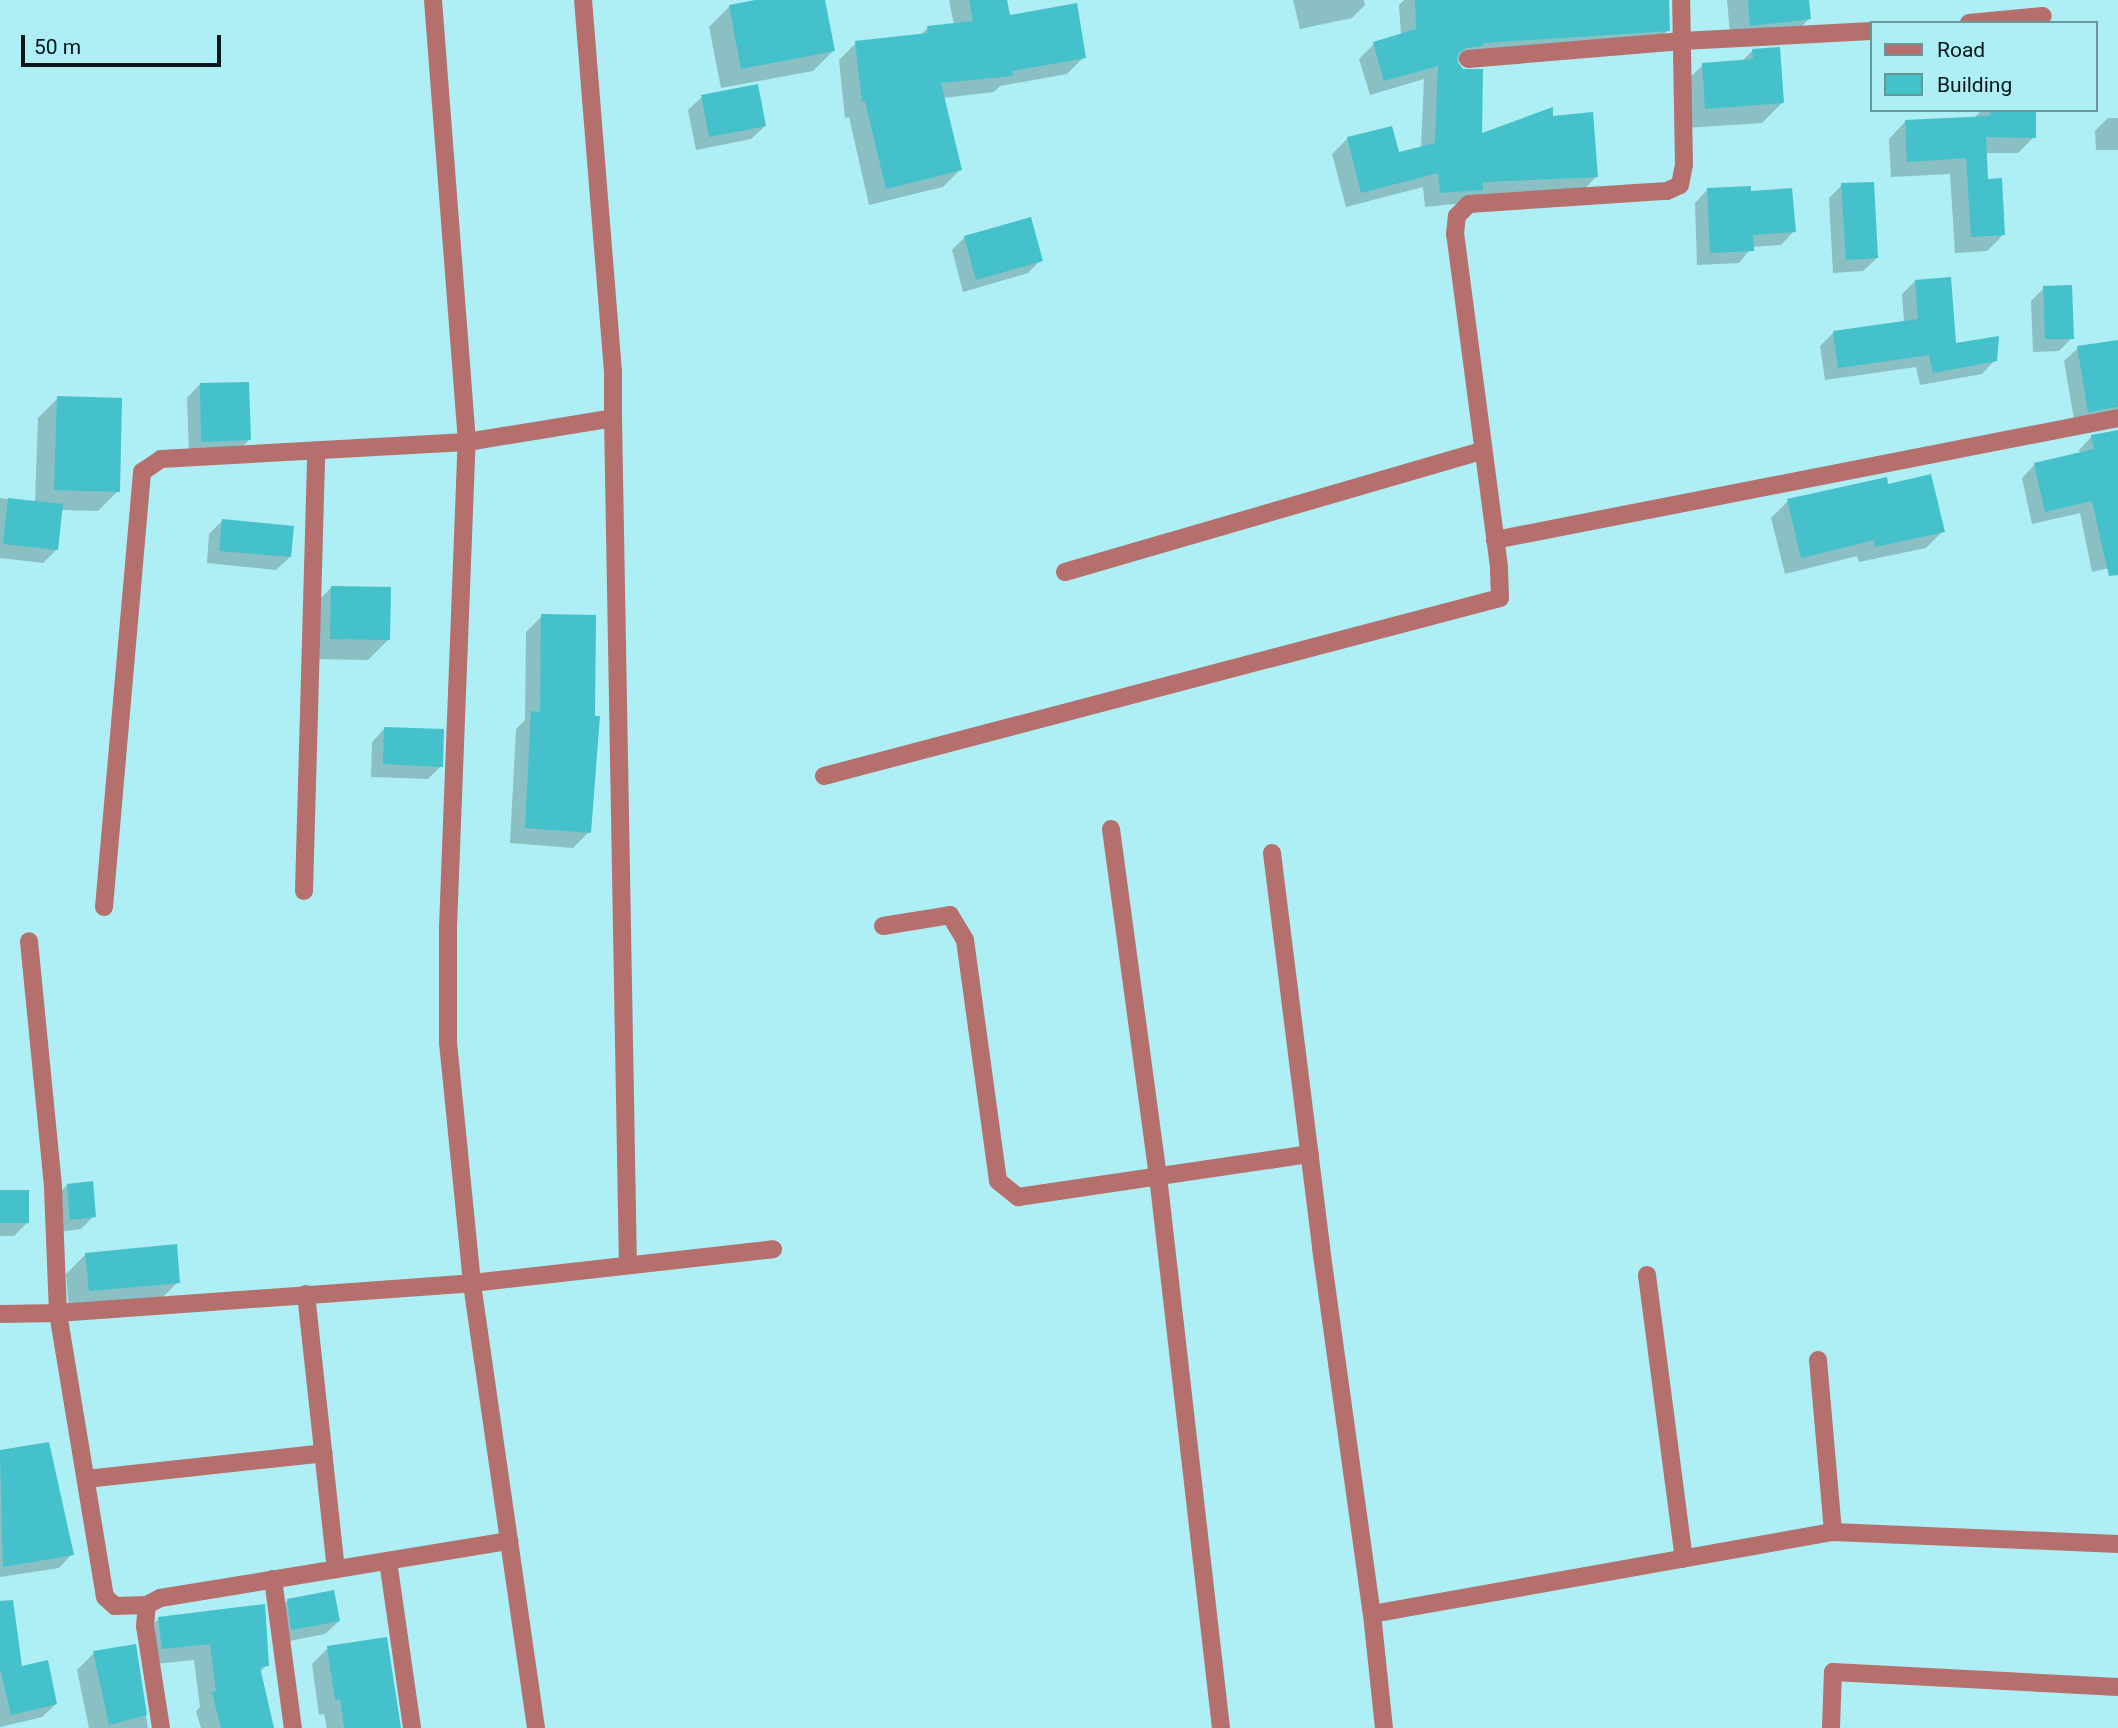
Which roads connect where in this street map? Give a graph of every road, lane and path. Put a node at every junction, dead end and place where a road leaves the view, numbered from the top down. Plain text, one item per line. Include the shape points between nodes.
1 (433, 0) edge
2 (583, 0) edge
3 (1681, 0) edge
4 (2043, 16) dead end
5 (1990, 21) edge
6 (1870, 31) edge
7 (1682, 41) junction
8 (1468, 59) dead end
9 (613, 418) junction
10 (2118, 418) edge
11 (467, 442) junction
12 (316, 450) junction
13 (1482, 451) junction
14 (1495, 540) junction
15 (1065, 572) dead end
16 (824, 776) dead end
17 (1111, 829) dead end
18 (1272, 853) dead end
19 (304, 891) dead end
20 (104, 907) dead end
21 (883, 926) dead end
22 (29, 941) dead end
23 (1310, 1154) junction
24 (1158, 1176) junction
25 (773, 1249) dead end
26 (628, 1265) junction
27 (1647, 1275) dead end
28 (472, 1283) junction
29 (306, 1294) junction
30 (58, 1313) junction
31 (0, 1314) edge
32 (1818, 1360) dead end
33 (324, 1453) junction
34 (86, 1479) junction
35 (1833, 1532) junction
36 (509, 1541) junction
37 (2118, 1544) edge
38 (1684, 1559) junction
39 (388, 1560) junction
40 (336, 1569) junction
41 (273, 1579) junction
42 (147, 1605) junction
43 (1372, 1614) junction
44 (2118, 1687) edge
45 (161, 1728) edge
46 (293, 1728) edge
47 (412, 1728) edge
48 (536, 1728) edge
49 (1221, 1728) edge
50 (1384, 1728) edge
51 (1831, 1728) edge

1 - 11 street
2 - 9 street
3 - 7 street
4 - 5 street
6 - 7 street
7 - 8 street
7 - 13 street via 1684,165 1680,185 1667,191 1469,204 1457,216 1455,234
9 - 11 street
9 - 26 street
10 - 14 street
11 - 12 street
11 - 28 street via 447,928 448,1017
12 - 19 street
12 - 20 street via 161,459 142,472
13 - 14 street
13 - 15 street
14 - 16 street via 1500,598
17 - 24 street
18 - 23 street
21 - 24 street via 950,915 965,940 998,1181 1018,1197
22 - 30 street via 53,1186
23 - 24 street
23 - 43 street
24 - 49 street
25 - 26 street
26 - 28 street
27 - 38 street
28 - 29 street
28 - 36 street
29 - 30 street
29 - 33 street
30 - 31 street
30 - 34 street
32 - 35 street
33 - 34 street
33 - 40 street
34 - 42 street via 105,1597 115,1606
35 - 37 street
35 - 38 street
36 - 39 street
36 - 48 street
38 - 43 street
39 - 40 street
39 - 47 street
40 - 41 street
41 - 42 street via 160,1598
41 - 46 street
42 - 45 street via 145,1626
43 - 50 street
44 - 51 street via 1833,1672

